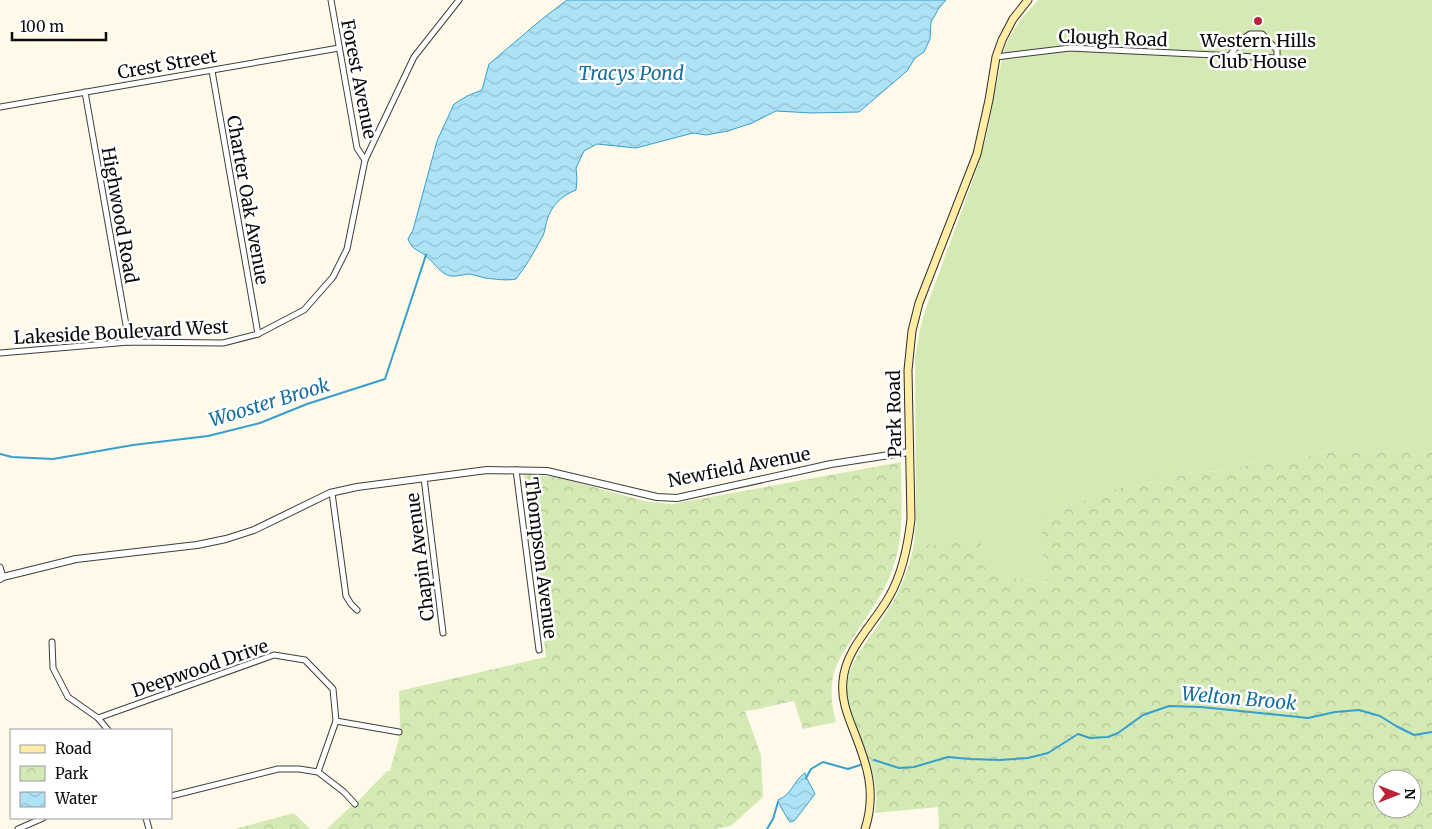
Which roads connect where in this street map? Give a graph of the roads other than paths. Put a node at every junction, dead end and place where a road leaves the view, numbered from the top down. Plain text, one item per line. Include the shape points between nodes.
1 (331, 0) edge
2 (459, 0) edge
3 (1028, 0) edge
4 (339, 48) junction
5 (996, 57) junction
6 (1229, 57) junction
7 (212, 71) junction
8 (85, 92) junction
9 (0, 107) edge
10 (365, 160) junction
11 (258, 334) junction
12 (129, 342) junction
13 (0, 353) edge
14 (910, 452) junction
15 (516, 470) junction
16 (424, 478) junction
17 (332, 493) junction
18 (0, 567) edge
19 (2, 578) edge
20 (358, 610) dead end
21 (443, 633) dead end
22 (52, 642) dead end
23 (539, 650) dead end
24 (98, 718) junction
25 (336, 721) junction
26 (107, 729) edge
27 (399, 732) dead end
28 (318, 772) junction
29 (172, 796) edge
30 (355, 804) dead end
31 (41, 819) edge
32 (18, 829) edge
33 (865, 829) edge

1 - 4 street, Forest Avenue
2 - 10 street, Lakeside Boulevard West via 414,57
3 - 5 main road, Park Road via 1013,19
4 - 7 street, Crest Street
4 - 10 street, Forest Avenue via 357,148
5 - 6 street, Clough Road via 1070,48
5 - 14 main road, Park Road via 977,154 919,303 912,331 908,370
6 - 6 street, Clough Road via 1241,40 1250,34 1262,34 1276,50 1277,58
7 - 8 street, Crest Street
7 - 11 street, Charter Oak Avenue
8 - 9 street, Crest Street
8 - 12 street, Highwood Road
10 - 11 street, Lakeside Boulevard West via 347,248 333,277 304,310
11 - 12 street, Lakeside Boulevard West via 223,343
12 - 13 street, Lakeside Boulevard West
14 - 15 street, Newfield Avenue via 832,464 677,498 657,497 547,470
14 - 33 main road, Park Road via 911,519 904,561 889,597 849,657 843,680 844,701 868,771 871,796
15 - 16 street, Newfield Avenue
15 - 23 street, Thompson Avenue
16 - 17 street, Newfield Avenue
16 - 21 street, Chapin Avenue
17 - 19 street, Newfield Avenue via 254,530 226,539 76,559
17 - 20 street via 346,596
18 - 19 street
22 - 24 street via 53,668 68,697
24 - 25 street, Deepwood Drive via 274,655 305,660 333,689
24 - 26 street
25 - 27 street
25 - 28 street, Deepwood Drive
28 - 29 street via 278,769
28 - 30 street
31 - 32 street

